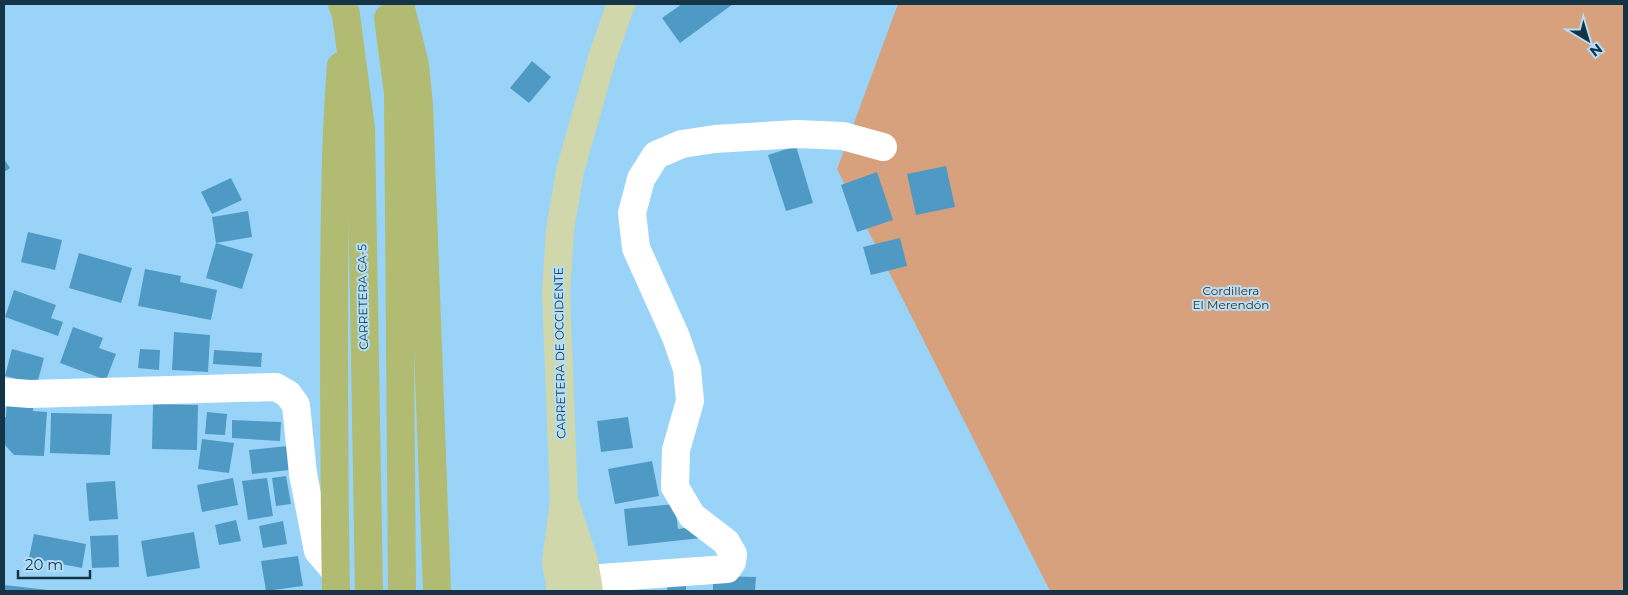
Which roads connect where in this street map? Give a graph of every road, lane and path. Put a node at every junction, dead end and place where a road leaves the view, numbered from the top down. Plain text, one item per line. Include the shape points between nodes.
1 (385, 4) edge
2 (400, 4) edge
3 (621, 4) edge
4 (344, 9) edge
5 (884, 147) dead end
6 (4, 392) edge
7 (564, 500) junction
8 (336, 581) edge
9 (588, 585) edge
10 (369, 591) edge
11 (402, 591) edge
12 (437, 591) edge
13 (561, 591) edge

1 - 11 highway via 398,93
2 - 12 highway via 415,65 420,106
3 - 7 main road, CARRETERA DE OCCIDENTE via 603,54 570,171 560,230 556,292
4 - 8 highway via 337,124 333,446
4 - 10 highway, CARRETERA CA-5 via 361,130
5 - 9 street via 843,136 797,134 715,139 682,144 656,155 641,179 632,213 636,248 687,369 690,401 676,450 675,487 692,516 726,542 733,554 732,562 727,569
6 - 8 street via 276,387 288,394 296,405 303,474 318,551
7 - 9 main road, CARRETERA DE OCCIDENTE via 584,561
7 - 13 main road, CARRETERA DE OCCIDENTE via 556,562

